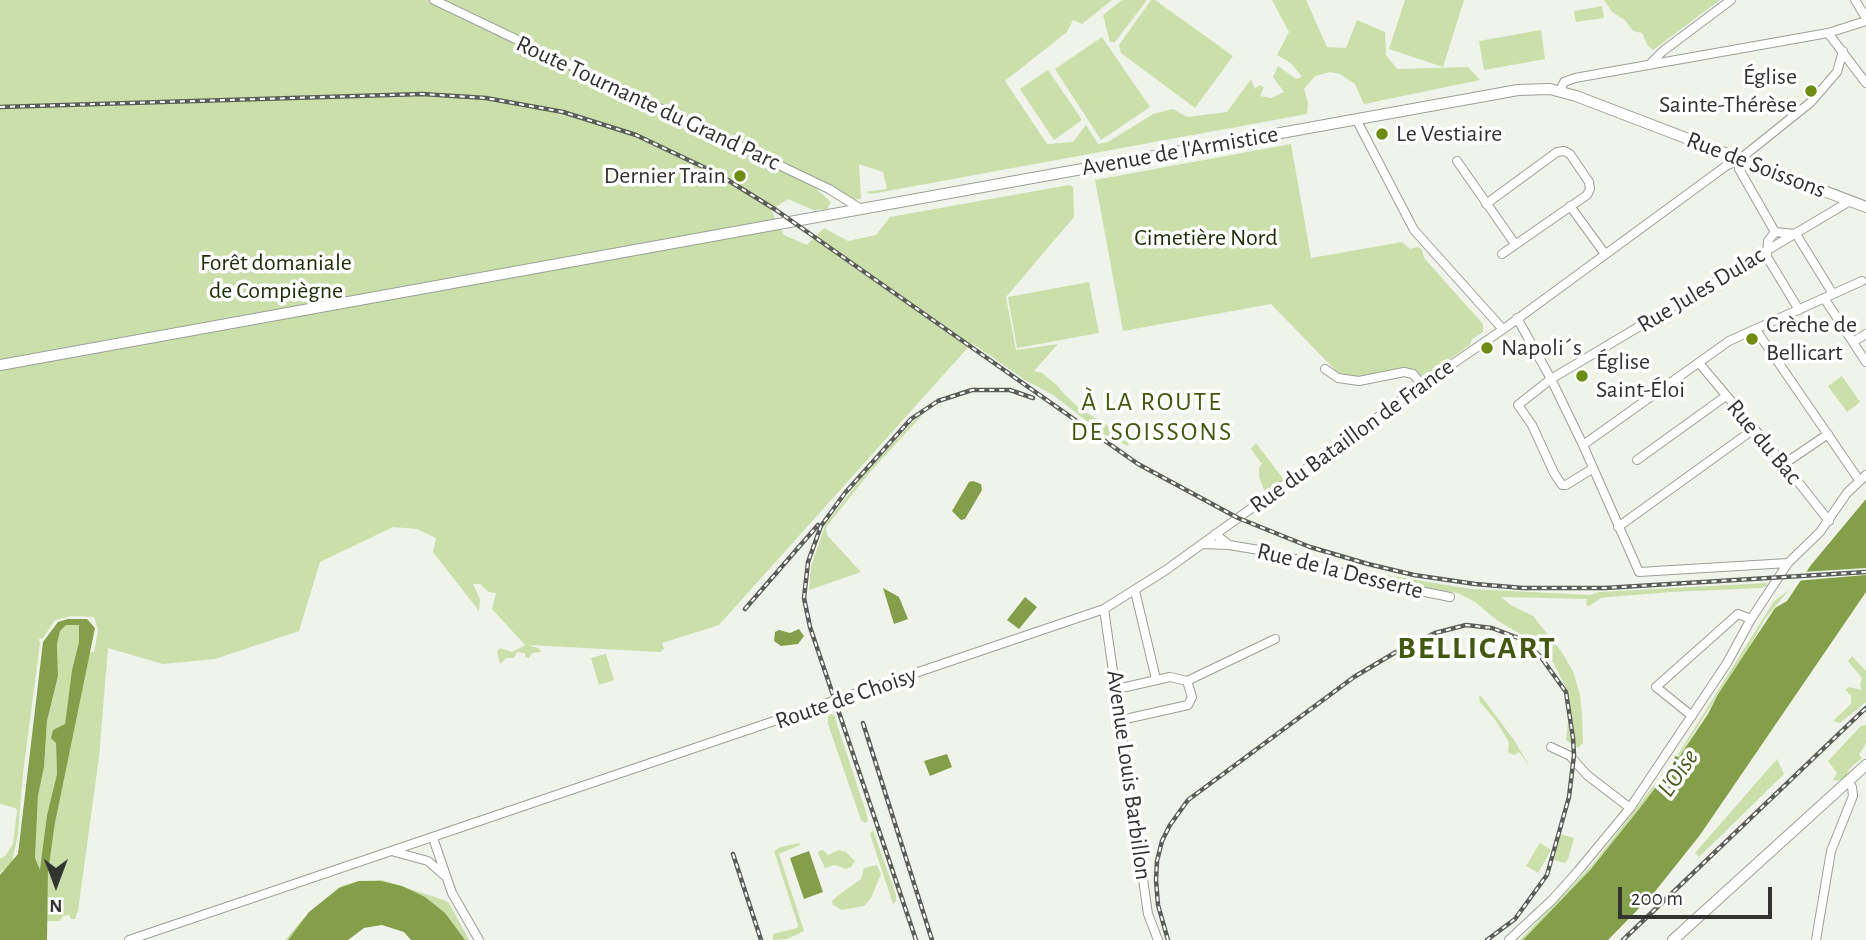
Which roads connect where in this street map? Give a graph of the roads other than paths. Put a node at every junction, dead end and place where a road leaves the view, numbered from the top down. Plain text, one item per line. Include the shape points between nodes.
1 (434, 0) edge
2 (1731, 0) edge
3 (1855, 0) edge
4 (1866, 19) edge
5 (1828, 33) junction
6 (1843, 51) junction
7 (1649, 65) junction
8 (1866, 83) edge
9 (1527, 89) joint
10 (1564, 92) junction
11 (1356, 119) junction
12 (1740, 159) junction
13 (1457, 160) dead end
14 (1850, 201) junction
15 (1486, 204) junction
16 (1570, 206) junction
17 (1866, 207) edge
18 (861, 209) junction
19 (1774, 232) junction
20 (1796, 234) junction
21 (1516, 244) junction
22 (1766, 252) junction
23 (1502, 254) dead end
24 (1605, 254) junction
25 (1862, 281) dead end
26 (1833, 294) junction
27 (1824, 298) junction
28 (1799, 310) junction
29 (1517, 318) junction
30 (1503, 326) junction
31 (1755, 330) junction
32 (1866, 334) edge
33 (1853, 342) junction
34 (1866, 362) edge
35 (1699, 363) junction
36 (0, 365) edge
37 (1328, 371) dead end
38 (1551, 379) junction
39 (1422, 385) junction
40 (1726, 396) junction
41 (1754, 429) junction
42 (1828, 434) junction
43 (1583, 445) junction
44 (1637, 460) dead end
45 (1784, 464) junction
46 (1592, 469) junction
47 (1862, 478) edge
48 (1238, 518) joint
49 (1829, 521) junction
50 (1618, 527) junction
51 (1215, 534) junction
52 (1202, 544) junction
53 (1229, 545) junction
54 (1788, 563) junction
55 (1135, 592) junction
56 (1450, 597) dead end
57 (1104, 609) junction
58 (1751, 619) junction
59 (1275, 639) dead end
60 (1156, 679) junction
61 (1188, 681) junction
62 (1117, 690) junction
63 (1692, 716) junction
64 (1121, 720) junction
65 (1551, 747) dead end
66 (1866, 765) edge
67 (1848, 782) junction
68 (1617, 801) junction
69 (1630, 808) junction
70 (1623, 817) junction
71 (433, 838) junction
72 (421, 842) junction
73 (437, 849) junction
74 (393, 852) junction
75 (425, 860) junction
76 (447, 878) junction
77 (129, 940) edge
78 (480, 940) edge
79 (1158, 940) edge
80 (1509, 940) edge
81 (1672, 940) edge
82 (1816, 940) edge

1 - 18 street, Route Tournante du Grand Parc via 829,189
2 - 7 street
3 - 4 street
4 - 5 street
5 - 6 street
5 - 7 street
6 - 8 street
6 - 12 street, Rue du Bataillon de France via 1837,72 1811,102
7 - 10 street via 1564,82
9 - 10 main road, Rue de Soissons
9 - 11 main road, Avenue de l'Armistice
10 - 12 main road, Rue de Soissons
11 - 18 main road, Avenue de l'Armistice
11 - 30 street via 1414,230
12 - 14 main road, Rue de Soissons
12 - 19 street via 1739,169
12 - 24 street, Rue du Bataillon de France
13 - 15 street
14 - 17 main road, Rue de Soissons
14 - 20 street, Rue Jules Dulac
15 - 16 street via 1564,151 1570,153 1590,189
15 - 21 street
16 - 21 street
16 - 24 street
18 - 36 main road, Avenue de l'Armistice
19 - 20 street
19 - 22 street
20 - 22 street, Rue Jules Dulac
20 - 26 street
21 - 23 street
22 - 28 street
22 - 38 street, Rue Jules Dulac
24 - 29 street, Rue du Bataillon de France
25 - 26 street
26 - 27 street
27 - 28 street
27 - 33 street
28 - 31 street
29 - 30 street, Rue du Bataillon de France
29 - 38 street
30 - 39 street, Rue du Bataillon de France via 1479,338 1466,355
31 - 35 street via 1729,341
31 - 42 street
32 - 33 street
33 - 34 street
35 - 40 street, Rue du Bac
35 - 43 street
37 - 39 street via 1338,378 1359,381 1404,372 1413,374
38 - 43 street
38 - 46 street, Rue Jules Dulac via 1518,405 1562,485
39 - 48 street, Rue du Bataillon de France
40 - 41 street, Rue du Bac
40 - 44 street
41 - 45 street, Rue du Bac
41 - 50 street
42 - 45 street
42 - 47 street
43 - 46 street
45 - 49 street, Rue du Bac
46 - 50 street
47 - 49 street
48 - 51 street, Route de Choisy
49 - 54 street
50 - 54 street via 1641,573
51 - 52 street, Route de Choisy
51 - 53 street, Rue de la Desserte
52 - 53 street, Rue de la Desserte
52 - 55 street, Route de Choisy
53 - 56 street, Rue de la Desserte
54 - 58 street
55 - 57 street, Route de Choisy
55 - 60 street
57 - 62 street, Avenue Louis Barbillon
57 - 71 street, Route de Choisy
58 - 63 street
58 - 63 street via 1738,614 1656,687
59 - 61 street
60 - 61 street
60 - 62 street
61 - 64 street via 1192,697 1188,705
62 - 64 street, Avenue Louis Barbillon
63 - 69 street
64 - 79 street, Avenue Louis Barbillon via 1148,914
65 - 68 street via 1570,755
66 - 67 main road
67 - 81 main road
67 - 82 street via 1853,796 1831,851
68 - 69 street
68 - 70 street
69 - 70 street
70 - 80 street via 1561,891
71 - 72 street, Route de Choisy
71 - 73 street
72 - 74 street, Route de Choisy
72 - 75 street
73 - 75 street
73 - 76 street
74 - 75 street
74 - 77 street, Route de Choisy
75 - 76 street
76 - 78 street

